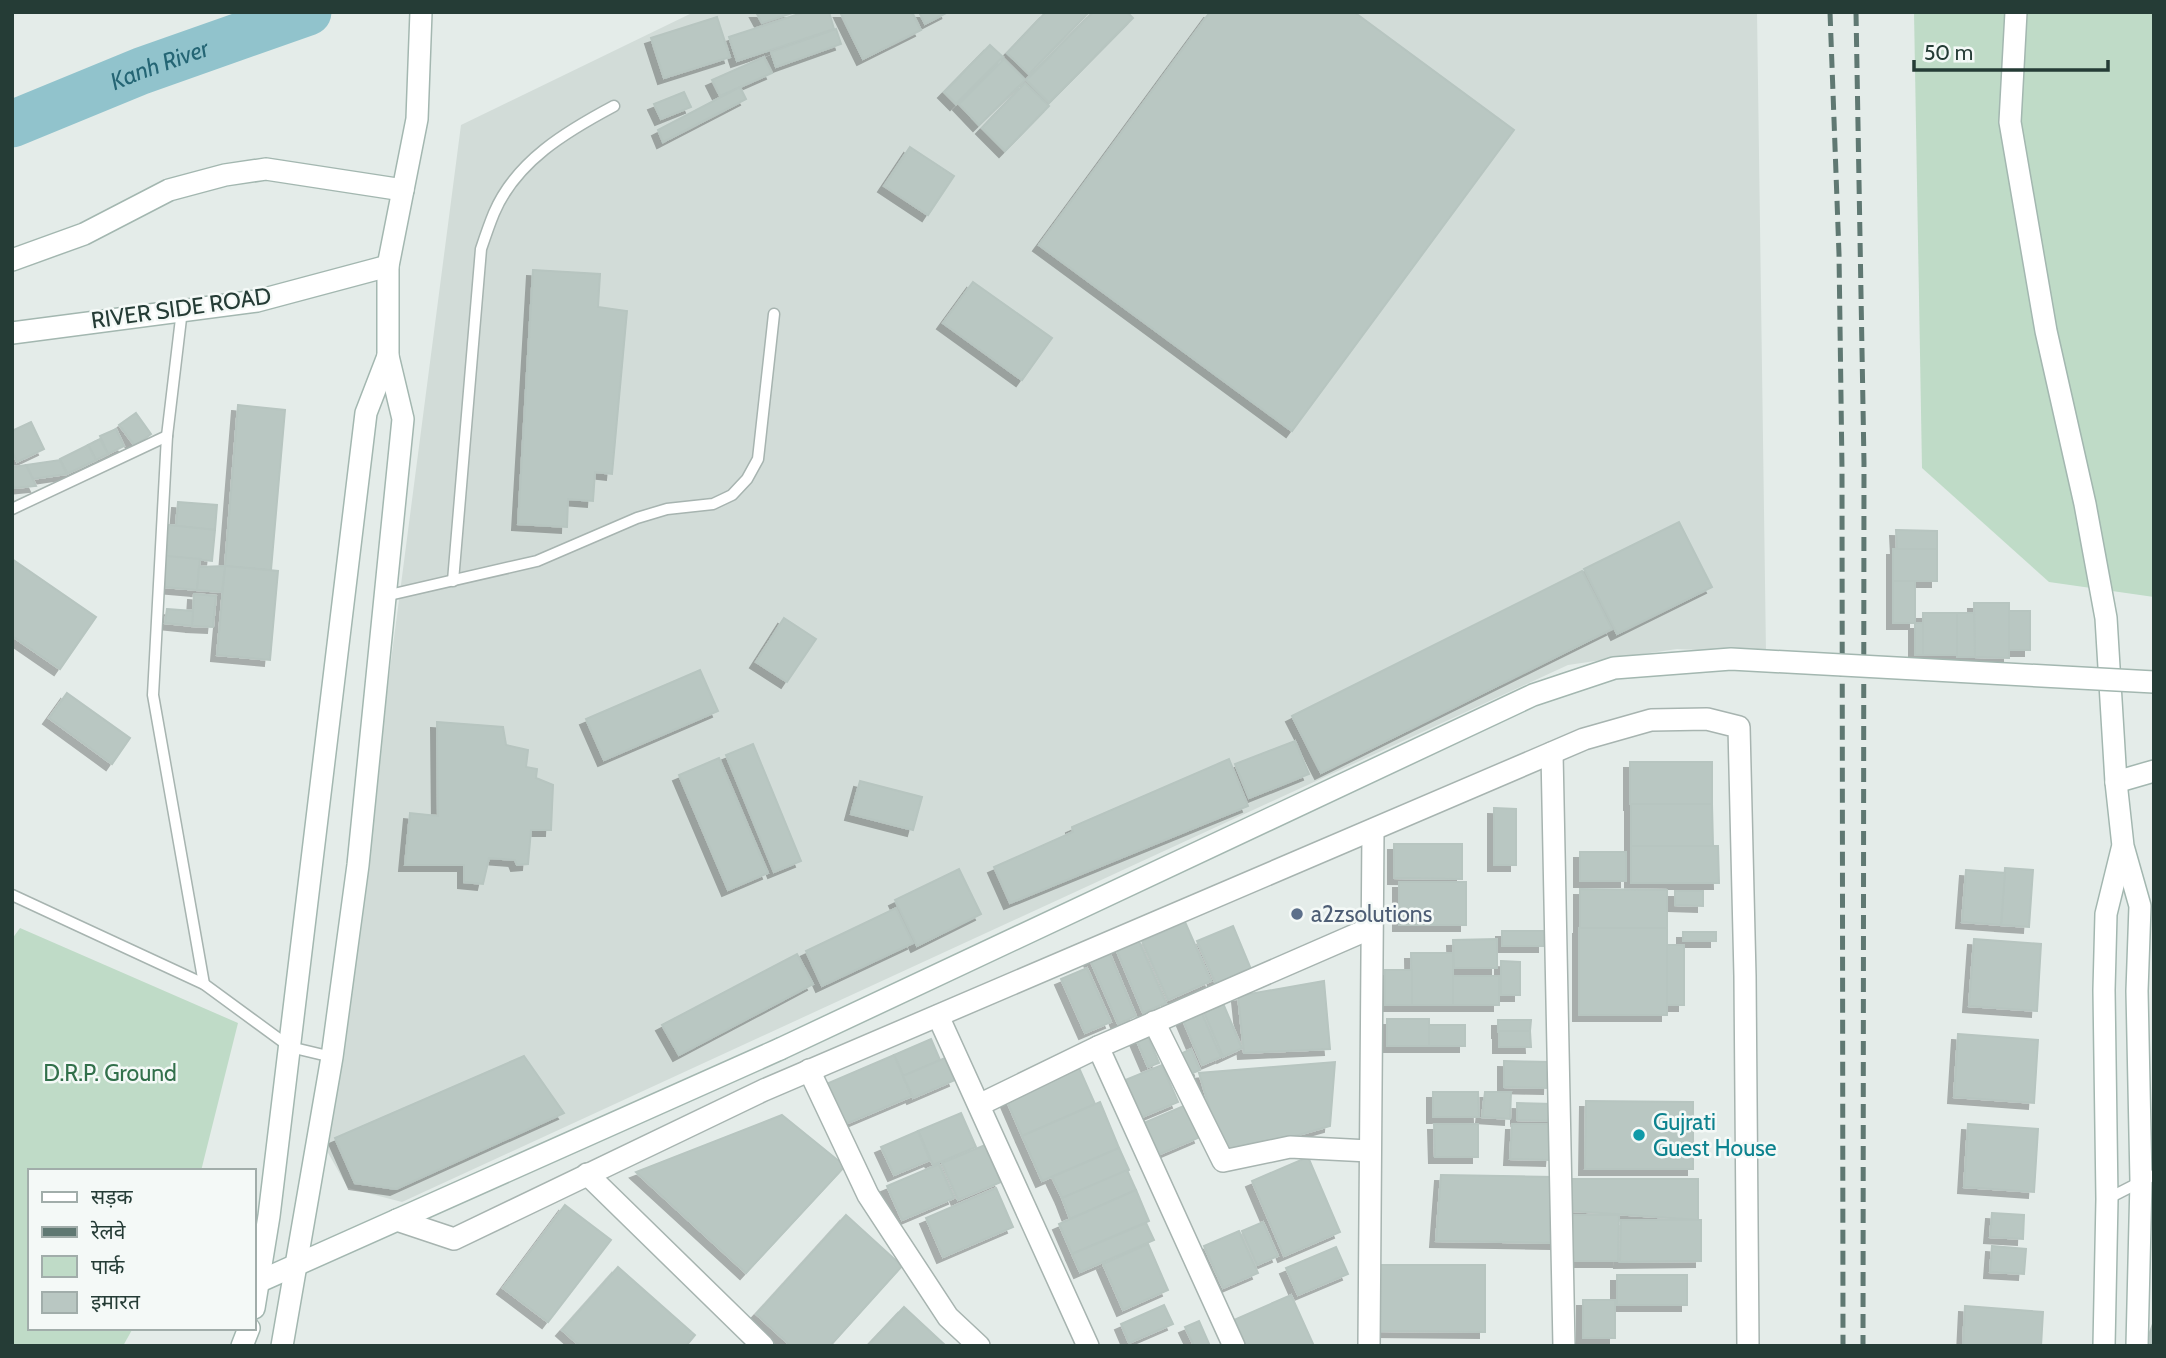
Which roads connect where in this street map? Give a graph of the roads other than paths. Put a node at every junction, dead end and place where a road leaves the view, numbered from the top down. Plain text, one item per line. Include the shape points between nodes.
1 (421, 12) edge
2 (2017, 12) edge
3 (614, 106) dead end
4 (403, 190) junction
5 (12, 260) edge
6 (388, 266) junction
7 (182, 310) junction
8 (775, 314) dead end
9 (12, 333) edge
10 (388, 356) junction
11 (167, 436) junction
12 (12, 509) edge
13 (453, 580) junction
14 (385, 596) junction
15 (2154, 682) edge
16 (1552, 753) junction
17 (2154, 771) edge
18 (2116, 782) junction
19 (1373, 830) junction
20 (2123, 846) junction
21 (13, 895) edge
22 (1371, 928) junction
23 (205, 984) junction
24 (938, 1016) junction
25 (1154, 1022) junction
26 (1098, 1046) junction
27 (290, 1047) junction
28 (332, 1057) junction
29 (810, 1070) junction
30 (979, 1105) junction
31 (1369, 1151) junction
32 (587, 1174) junction
33 (2147, 1178) edge
34 (2107, 1199) junction
35 (397, 1220) junction
36 (295, 1265) junction
37 (258, 1282) junction
38 (256, 1295) edge
39 (1084, 1343) edge
40 (282, 1346) edge
41 (763, 1346) edge
42 (979, 1346) edge
43 (1234, 1346) edge
44 (1369, 1346) edge
45 (1564, 1346) edge
46 (1748, 1346) edge
47 (2104, 1346) edge
48 (2137, 1346) edge

1 - 4 street via 417,119
2 - 18 street via 2010,122 2046,331 2106,618
3 - 13 lane via 547,147 518,174 494,211 485,236
4 - 5 street via 266,169 225,175 169,190 84,234
4 - 6 street
6 - 7 street, RIVER SIDE ROAD via 257,301
6 - 10 street
7 - 9 street, RIVER SIDE ROAD
7 - 11 lane
8 - 13 lane via 758,459 732,495 713,504 637,517 537,561
10 - 14 street via 403,419
10 - 27 street via 366,413
11 - 12 lane
11 - 23 lane via 153,695
13 - 14 lane
14 - 28 street via 358,865
15 - 35 street, bridge via 1731,659 1615,667 1533,695 780,1049
16 - 19 street
16 - 45 street
16 - 46 street via 1651,720 1707,719 1740,727
17 - 18 street
18 - 20 street
19 - 22 street
19 - 24 street
20 - 33 street via 2140,906 2137,991
20 - 34 street via 2106,914
21 - 23 lane
22 - 25 street
22 - 31 street
23 - 27 lane
24 - 29 street
24 - 30 street
25 - 26 street
25 - 31 street via 1223,1161 1290,1147
26 - 30 street
26 - 43 street
27 - 28 lane
27 - 37 street
28 - 36 street
29 - 32 street
29 - 42 street via 868,1195 948,1317
30 - 39 street
31 - 44 street
32 - 35 street via 454,1239
32 - 41 street
33 - 34 lane
33 - 48 street
34 - 47 street
35 - 36 street
36 - 37 street
36 - 40 street
37 - 38 street

